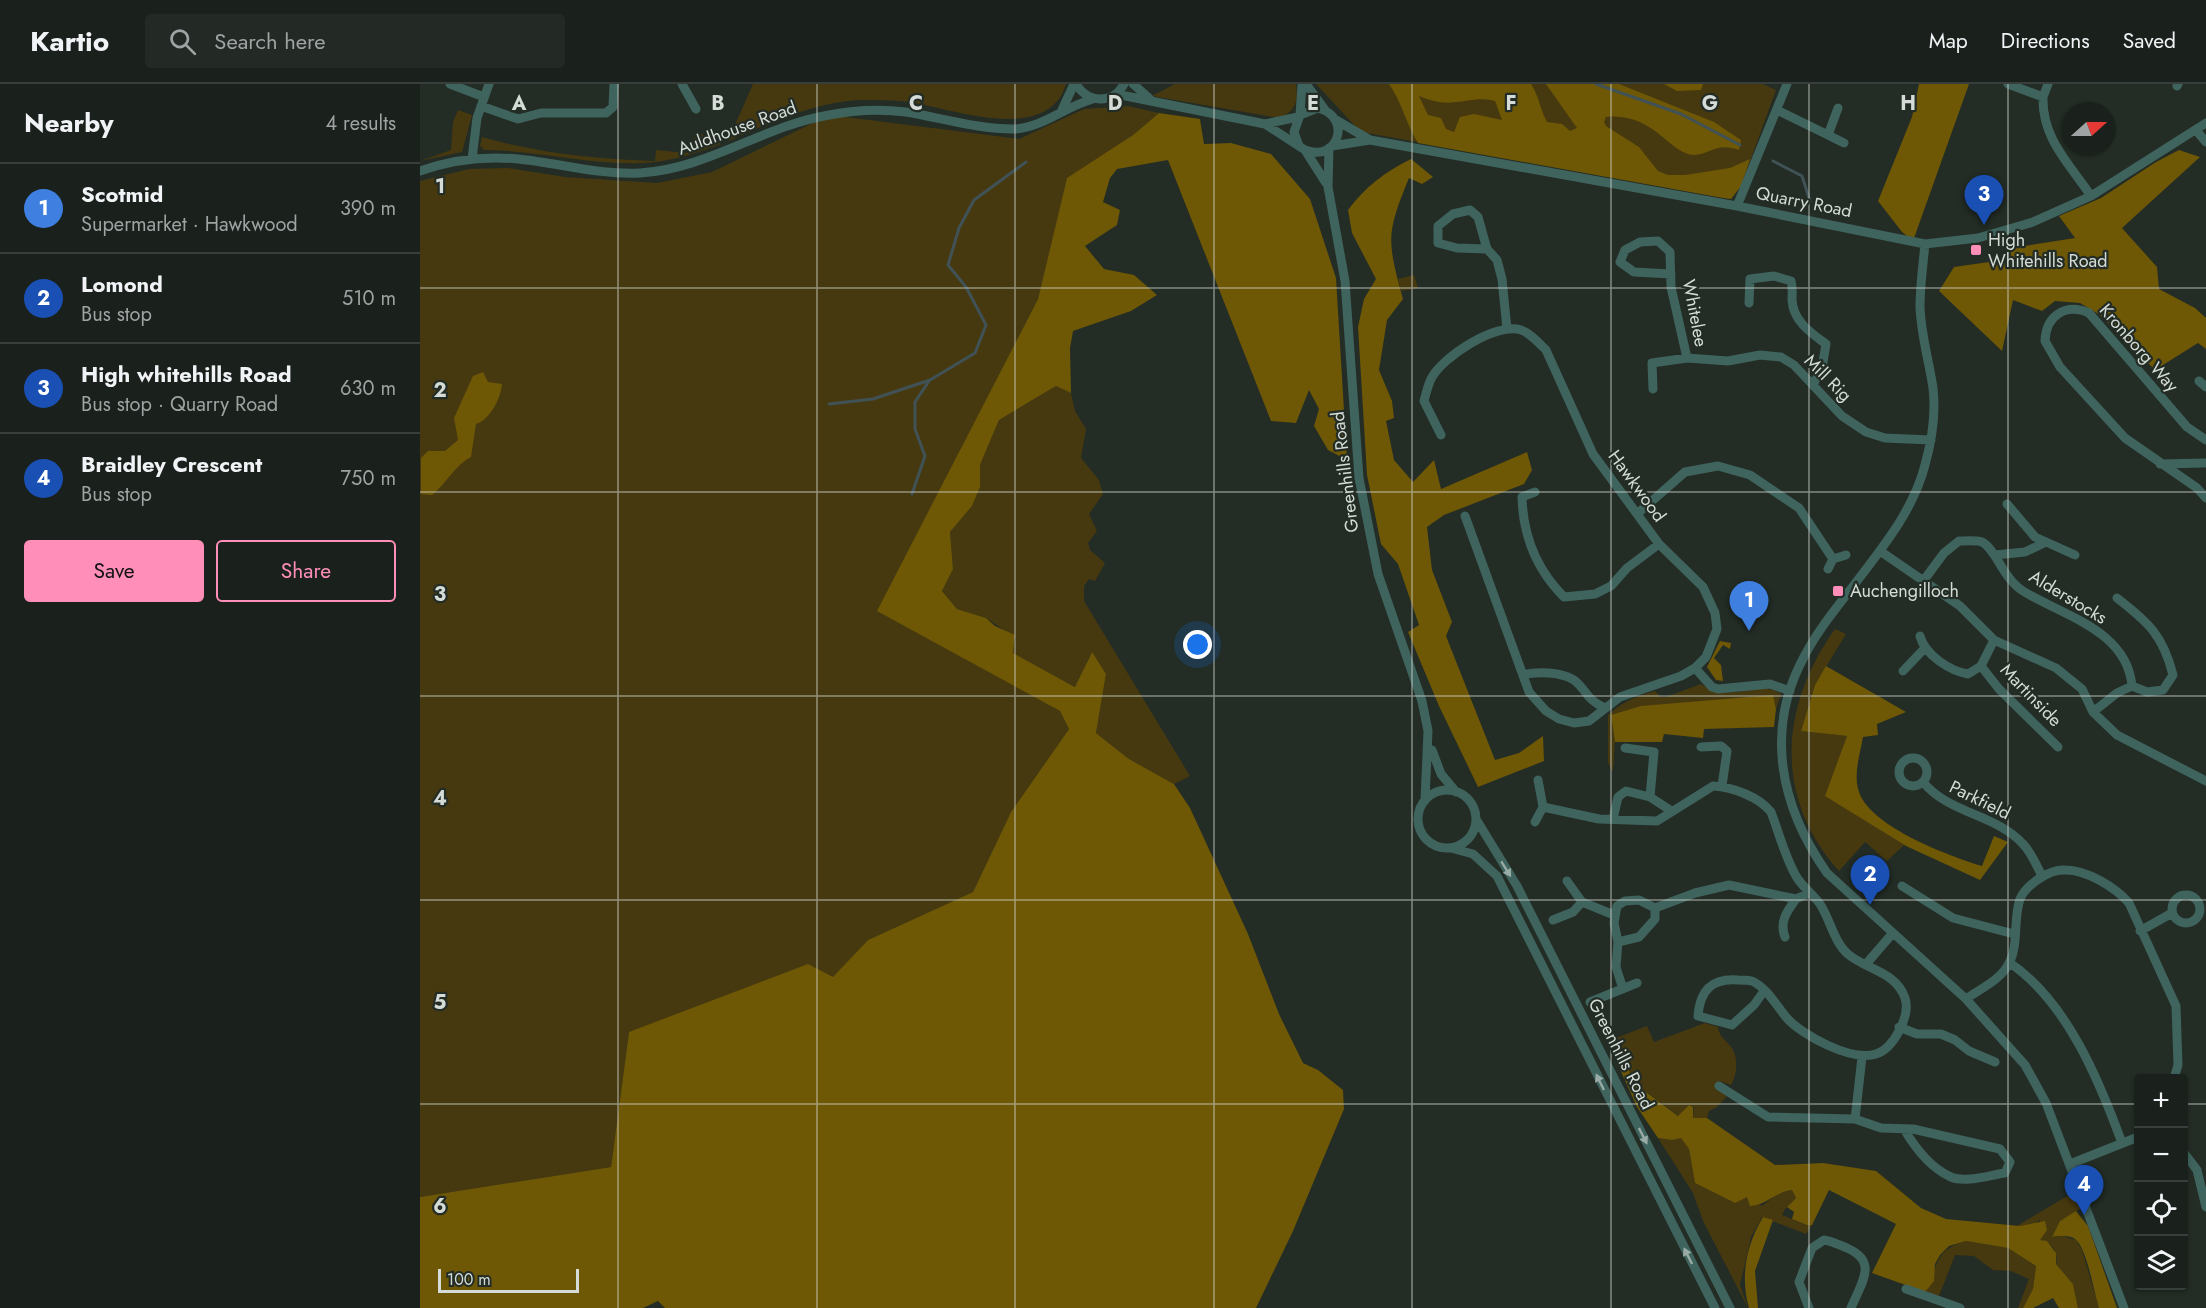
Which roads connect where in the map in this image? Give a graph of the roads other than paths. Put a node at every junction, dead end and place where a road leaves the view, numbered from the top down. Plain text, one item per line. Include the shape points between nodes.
1 (450, 84) edge
2 (489, 84) edge
3 (614, 84) edge
4 (682, 84) edge
5 (1075, 84) edge
6 (1124, 84) edge
7 (1133, 84) edge
8 (1304, 84) edge
9 (1787, 84) edge
10 (2008, 84) edge
11 (2048, 84) edge
12 (1116, 94) junction
13 (2043, 97) junction
14 (1094, 99) junction
15 (483, 101) junction
16 (1157, 103) junction
17 (1838, 108) dead end
18 (696, 109) dead end
19 (1062, 110) junction
20 (1325, 110) junction
21 (1777, 110) junction
22 (1299, 116) junction
23 (1336, 120) junction
24 (2206, 123) edge
25 (1265, 124) junction
26 (2196, 130) junction
27 (1828, 135) junction
28 (1370, 140) junction
29 (2206, 142) edge
30 (1844, 143) dead end
31 (1330, 147) junction
32 (1302, 148) junction
33 (472, 159) junction
34 (420, 171) edge
35 (1328, 187) junction
36 (2091, 196) junction
37 (1737, 206) junction
38 (1925, 244) junction
39 (1486, 249) junction
40 (1671, 274) junction
41 (1749, 303) dead end
42 (1507, 329) junction
43 (1687, 358) junction
44 (1813, 385) junction
45 (1653, 389) dead end
46 (1441, 435) dead end
47 (1931, 440) junction
48 (2206, 440) edge
49 (2206, 463) edge
50 (2160, 464) junction
51 (1535, 492) dead end
52 (2206, 498) edge
53 (2007, 504) dead end
54 (1637, 514) junction
55 (1465, 516) dead end
56 (2046, 542) junction
57 (1659, 544) junction
58 (1880, 551) junction
59 (1846, 555) dead end
60 (1995, 555) junction
61 (2075, 555) dead end
62 (1833, 559) junction
63 (1828, 569) dead end
64 (1924, 580) junction
65 (2117, 598) dead end
66 (1920, 636) dead end
67 (1994, 640) junction
68 (1924, 649) junction
69 (1981, 666) junction
70 (1695, 668) junction
71 (1903, 671) dead end
72 (1523, 675) junction
73 (2132, 686) junction
74 (1790, 691) junction
75 (1605, 708) junction
76 (2093, 712) junction
77 (1430, 745) junction
78 (1701, 747) dead end
79 (2058, 747) dead end
80 (1625, 748) dead end
81 (1538, 780) dead end
82 (2206, 781) edge
83 (1923, 782) dead end
84 (1722, 786) junction
85 (1456, 792) junction
86 (1650, 798) junction
87 (1425, 800) junction
88 (1543, 807) junction
89 (1670, 810) junction
90 (1476, 819) junction
91 (1613, 819) junction
92 (1535, 822) dead end
93 (1451, 848) junction
94 (2042, 876) junction
95 (1567, 881) dead end
96 (1902, 886) dead end
97 (1809, 893) junction
98 (1796, 899) junction
99 (1582, 902) junction
100 (1655, 908) junction
101 (2172, 913) dead end
102 (1614, 915) junction
103 (1553, 920) dead end
104 (2140, 931) junction
105 (1780, 932) dead end
106 (1892, 934) junction
107 (2014, 934) junction
108 (1618, 942) junction
109 (1867, 963) junction
110 (2010, 963) junction
111 (1637, 984) dead end
112 (1623, 989) junction
113 (1764, 990) junction
114 (1966, 999) junction
115 (1590, 1002) dead end
116 (1899, 1027) junction
117 (1862, 1057) junction
118 (1995, 1062) dead end
119 (2175, 1074) edge
120 (1719, 1086) dead end
121 (1855, 1119) junction
122 (1904, 1129) junction
123 (2134, 1139) edge
124 (2122, 1143) junction
125 (2188, 1158) edge
126 (2070, 1164) junction
127 (2206, 1207) edge
128 (1906, 1289) dead end
129 (1715, 1308) edge
130 (1730, 1308) edge
131 (1809, 1308) edge
132 (1851, 1308) edge
133 (1960, 1308) edge
134 (2124, 1308) edge

1 - 15 street
2 - 15 street
3 - 15 street via 613,107 606,113 541,113 518,119
4 - 18 street
5 - 14 street
5 - 19 street
6 - 12 street
7 - 16 street
8 - 20 street
8 - 22 street
9 - 21 street
10 - 13 street
11 - 13 street
12 - 14 street, Auldhouse Road
12 - 16 street
13 - 36 street via 2043,116 2051,140
14 - 19 street, Auldhouse Road
15 - 33 street
16 - 25 street
17 - 27 street
19 - 33 street, Auldhouse Road via 1041,122 1015,129 888,110 829,115 794,124 693,164 640,173 601,172 516,159
20 - 22 street via 1310,109
20 - 23 street
21 - 27 street
21 - 37 street
22 - 25 street
22 - 32 street via 1294,132
23 - 28 street, Quarry Road
23 - 31 street via 1338,134
24 - 26 street, Quarry Road
25 - 32 street
26 - 29 street
26 - 36 street, Quarry Road
27 - 30 street
28 - 31 street, Quarry Road
28 - 37 street, Quarry Road
31 - 32 street via 1319,153
31 - 35 street, Greenhills Road
32 - 35 street, Greenhills Road
33 - 34 street, Auldhouse Road
35 - 77 street, Greenhills Road via 1345,281 1355,440 1365,513 1385,601 1422,701
36 - 38 street, Quarry Road via 2034,222 1951,243
37 - 38 street, Quarry Road
38 - 47 street via 1920,308 1933,389
39 - 39 street via 1478,217 1470,210 1453,214 1438,226 1438,243
39 - 42 street via 1497,260 1502,279
40 - 40 street, Whitelee via 1670,252 1658,241 1640,242 1625,250 1620,262 1634,272
40 - 43 street, Whitelee
41 - 44 street via 1750,279 1774,276 1791,281 1792,301 1799,320 1826,344 1822,368
42 - 46 street via 1482,337 1448,357 1431,377 1424,400
42 - 54 street, Hawkwood via 1521,330 1546,350 1593,454
43 - 44 street, Mill Rig via 1728,361 1760,355 1780,357
43 - 45 street, Mill Rig via 1652,363
44 - 47 street, Mill Rig via 1842,416 1866,432 1886,438
47 - 58 street via 1917,492
48 - 50 street, Kronborg Way via 2187,427 2089,313 2072,309 2055,315 2045,336 2050,353 2097,410 2125,438
49 - 50 street
50 - 52 street, Kronborg Way
51 - 57 street via 1522,497 1527,535 1548,582 1564,597 1595,594 1611,586 1627,568
53 - 56 street via 2035,537
54 - 57 street, Hawkwood
54 - 62 street via 1685,472 1718,466 1750,475 1799,508
55 - 72 street, Hawkwood
56 - 60 street via 2025,552
56 - 61 street
57 - 70 street, Hawkwood via 1703,587 1715,613 1714,641
58 - 64 street
58 - 74 street via 1820,630
59 - 62 street
60 - 64 street, Alderstocks via 1982,542 1959,541 1944,553
60 - 73 street, Alderstocks via 2001,570 2021,590 2087,624 2112,643 2126,659
62 - 63 street
64 - 67 street via 1960,606
65 - 73 street via 2149,622 2167,650 2173,675 2163,690 2147,692
66 - 68 street
67 - 69 street
67 - 76 street via 2056,668 2082,689
68 - 69 street via 1954,672 1968,674
68 - 71 street
69 - 79 street, Martinside
70 - 74 street via 1718,689 1770,684
70 - 75 street, Hawkwood via 1620,697
72 - 75 street via 1537,673 1574,680 1587,697
72 - 75 street, Hawkwood via 1528,692 1559,719 1589,721
73 - 76 street
74 - 106 street via 1782,717 1781,756 1787,791 1801,827 1827,873
76 - 82 street via 2117,735
77 - 85 street, Greenhills Road via 1441,774
77 - 87 street, Greenhills Road
78 - 84 street via 1721,746 1727,751
80 - 86 street via 1654,752
81 - 88 street
83 - 94 street, Parkfield via 1935,796 2005,829 2024,844
84 - 89 street via 1713,786
84 - 97 street via 1765,804 1796,877
85 - 87 street via 1440,792
85 - 90 street via 1470,802
86 - 89 street
86 - 91 street via 1626,791 1618,797
87 - 93 street via 1418,816 1422,834 1437,846
88 - 91 street
88 - 92 street
89 - 91 street via 1664,819
90 - 93 street via 1467,840
90 -> 130 street, Greenhills Road via 1517,886
129 -> 93 street, Greenhills Road via 1508,895 1488,865 1473,854
94 - 104 street via 2064,870 2118,890 2129,903
94 - 107 street via 2020,898
95 - 99 street
96 - 107 street via 1953,918
97 - 98 street
97 - 109 street via 1819,902 1848,955
98 - 100 street via 1729,885
98 - 105 street
99 - 102 street
99 - 103 street via 1573,912
100 - 102 street via 1639,900 1625,901 1617,906
100 - 108 street via 1655,919 1639,938
101 - 104 street
102 - 108 street
104 - 119 street via 2176,1006
106 - 109 street
106 - 114 street
107 - 110 street
108 - 112 street via 1616,967
109 - 116 street via 1898,983 1906,1000
110 - 114 street
110 - 124 street via 2029,976 2088,1059
111 - 112 street
112 - 115 street
113 - 113 street via 1732,1025 1698,1016 1699,999 1723,979 1752,981
113 - 117 street via 1788,1019 1812,1037
114 - 126 street via 2025,1065 2046,1103
116 - 117 street via 1890,1047
116 - 118 street via 1917,1034 1941,1034
117 - 121 street
120 - 121 street via 1768,1117
121 - 122 street via 1881,1128
122 - 122 street via 2000,1149 2010,1162 2005,1173 1950,1177 1915,1147
123 - 124 street
124 - 126 street
125 - 127 street via 2197,1170
126 - 134 street
128 - 133 street
131 - 132 street via 1799,1282 1812,1248 1824,1240 1860,1254 1865,1262 1865,1273

